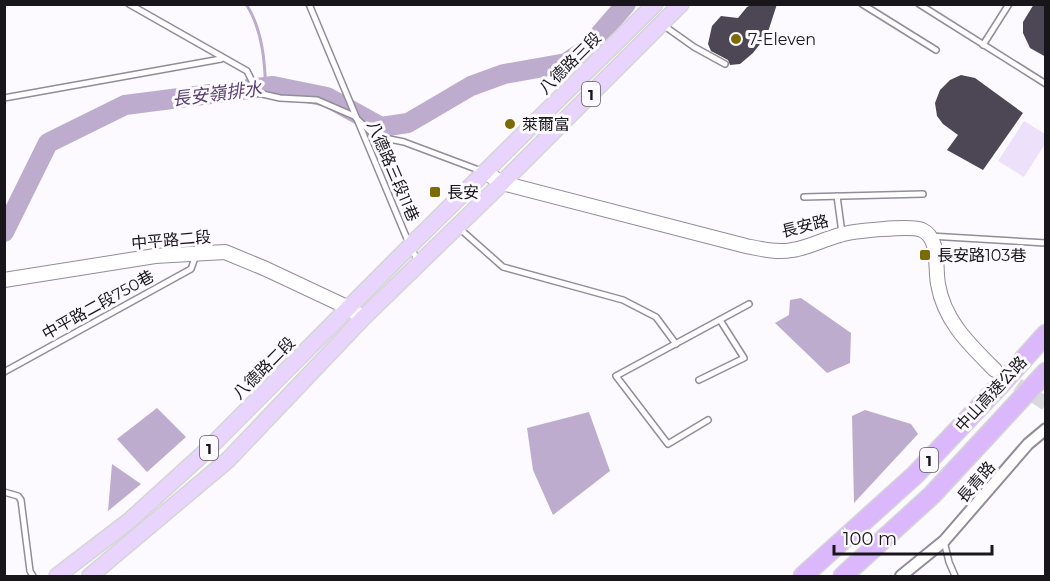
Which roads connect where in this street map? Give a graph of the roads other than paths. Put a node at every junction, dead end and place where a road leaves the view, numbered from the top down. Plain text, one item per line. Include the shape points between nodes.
1 (129, 4) edge
2 (309, 4) edge
3 (681, 4) edge
4 (862, 4) edge
5 (919, 4) edge
6 (1009, 4) edge
7 (646, 7) edge
8 (661, 24) junction
9 (983, 45) junction
10 (936, 50) dead end
11 (222, 59) junction
12 (726, 64) dead end
13 (1046, 84) edge
14 (4, 98) edge
15 (354, 116) junction
16 (485, 172) junction
17 (502, 183) junction
18 (922, 194) dead end
19 (837, 196) junction
20 (804, 197) dead end
21 (457, 226) junction
22 (842, 234) junction
23 (930, 236) junction
24 (1046, 243) edge
25 (410, 246) junction
26 (196, 255) junction
27 (419, 263) junction
28 (4, 280) edge
29 (749, 304) dead end
30 (349, 308) junction
31 (363, 318) junction
32 (720, 320) junction
33 (1046, 333) edge
34 (676, 344) junction
35 (995, 370) tunnel mouth
36 (4, 372) edge
37 (1046, 372) edge
38 (699, 380) dead end
39 (708, 420) dead end
40 (1046, 429) edge
41 (4, 492) edge
42 (944, 541) junction
43 (33, 576) edge
44 (57, 576) edge
45 (90, 576) edge
46 (803, 576) edge
47 (843, 576) edge
48 (901, 576) edge
49 (955, 576) edge

1 - 11 lane
2 - 15 lane
3 - 8 main road, 1
4 - 10 lane
5 - 9 lane
6 - 9 lane
7 - 16 main road, 八德路三段 / 1
8 - 12 lane
8 - 17 main road, 1
9 - 13 lane
11 - 14 lane
11 - 15 lane, 八德路三段11巷 via 247,71 258,93 317,100
15 - 16 lane via 375,136 404,142
15 - 25 lane, 八德路三段11巷
16 - 17 street, 長安路
16 - 25 main road, 八德路二段 / 1
17 - 21 main road, 1
17 - 22 street, 長安路 via 769,250 791,250
18 - 19 lane
19 - 20 lane
19 - 22 lane
21 - 27 main road, 1
21 - 34 lane via 503,267 623,300 656,317
22 - 23 street, 長安路 via 902,228 921,229
23 - 24 lane
23 - 35 street via 942,303 964,339
25 - 27 lane, 八德路三段11巷
25 - 30 main road, 八德路二段 / 1
26 - 28 street, 中平路二段 via 155,256
26 - 30 street, 中平路二段 via 225,252
26 - 36 lane, 中平路二段750巷 via 191,269
27 - 31 main road, 1
29 - 32 lane
30 - 31 street, 中平路二段
30 - 44 main road, 八德路二段 / 1 via 206,452 129,521
31 - 45 main road, 1 via 228,460
32 - 34 lane
32 - 38 lane via 744,358
33 - 46 highway, 中山高速公路 / 1 via 915,475
34 - 39 lane via 616,376 668,444
37 - 47 highway, 中山高速公路 / 1 via 932,495
40 - 42 street, 長青路 via 1028,444
41 - 43 lane via 18,496 21,501
42 - 48 street, 長青路
42 - 49 lane

